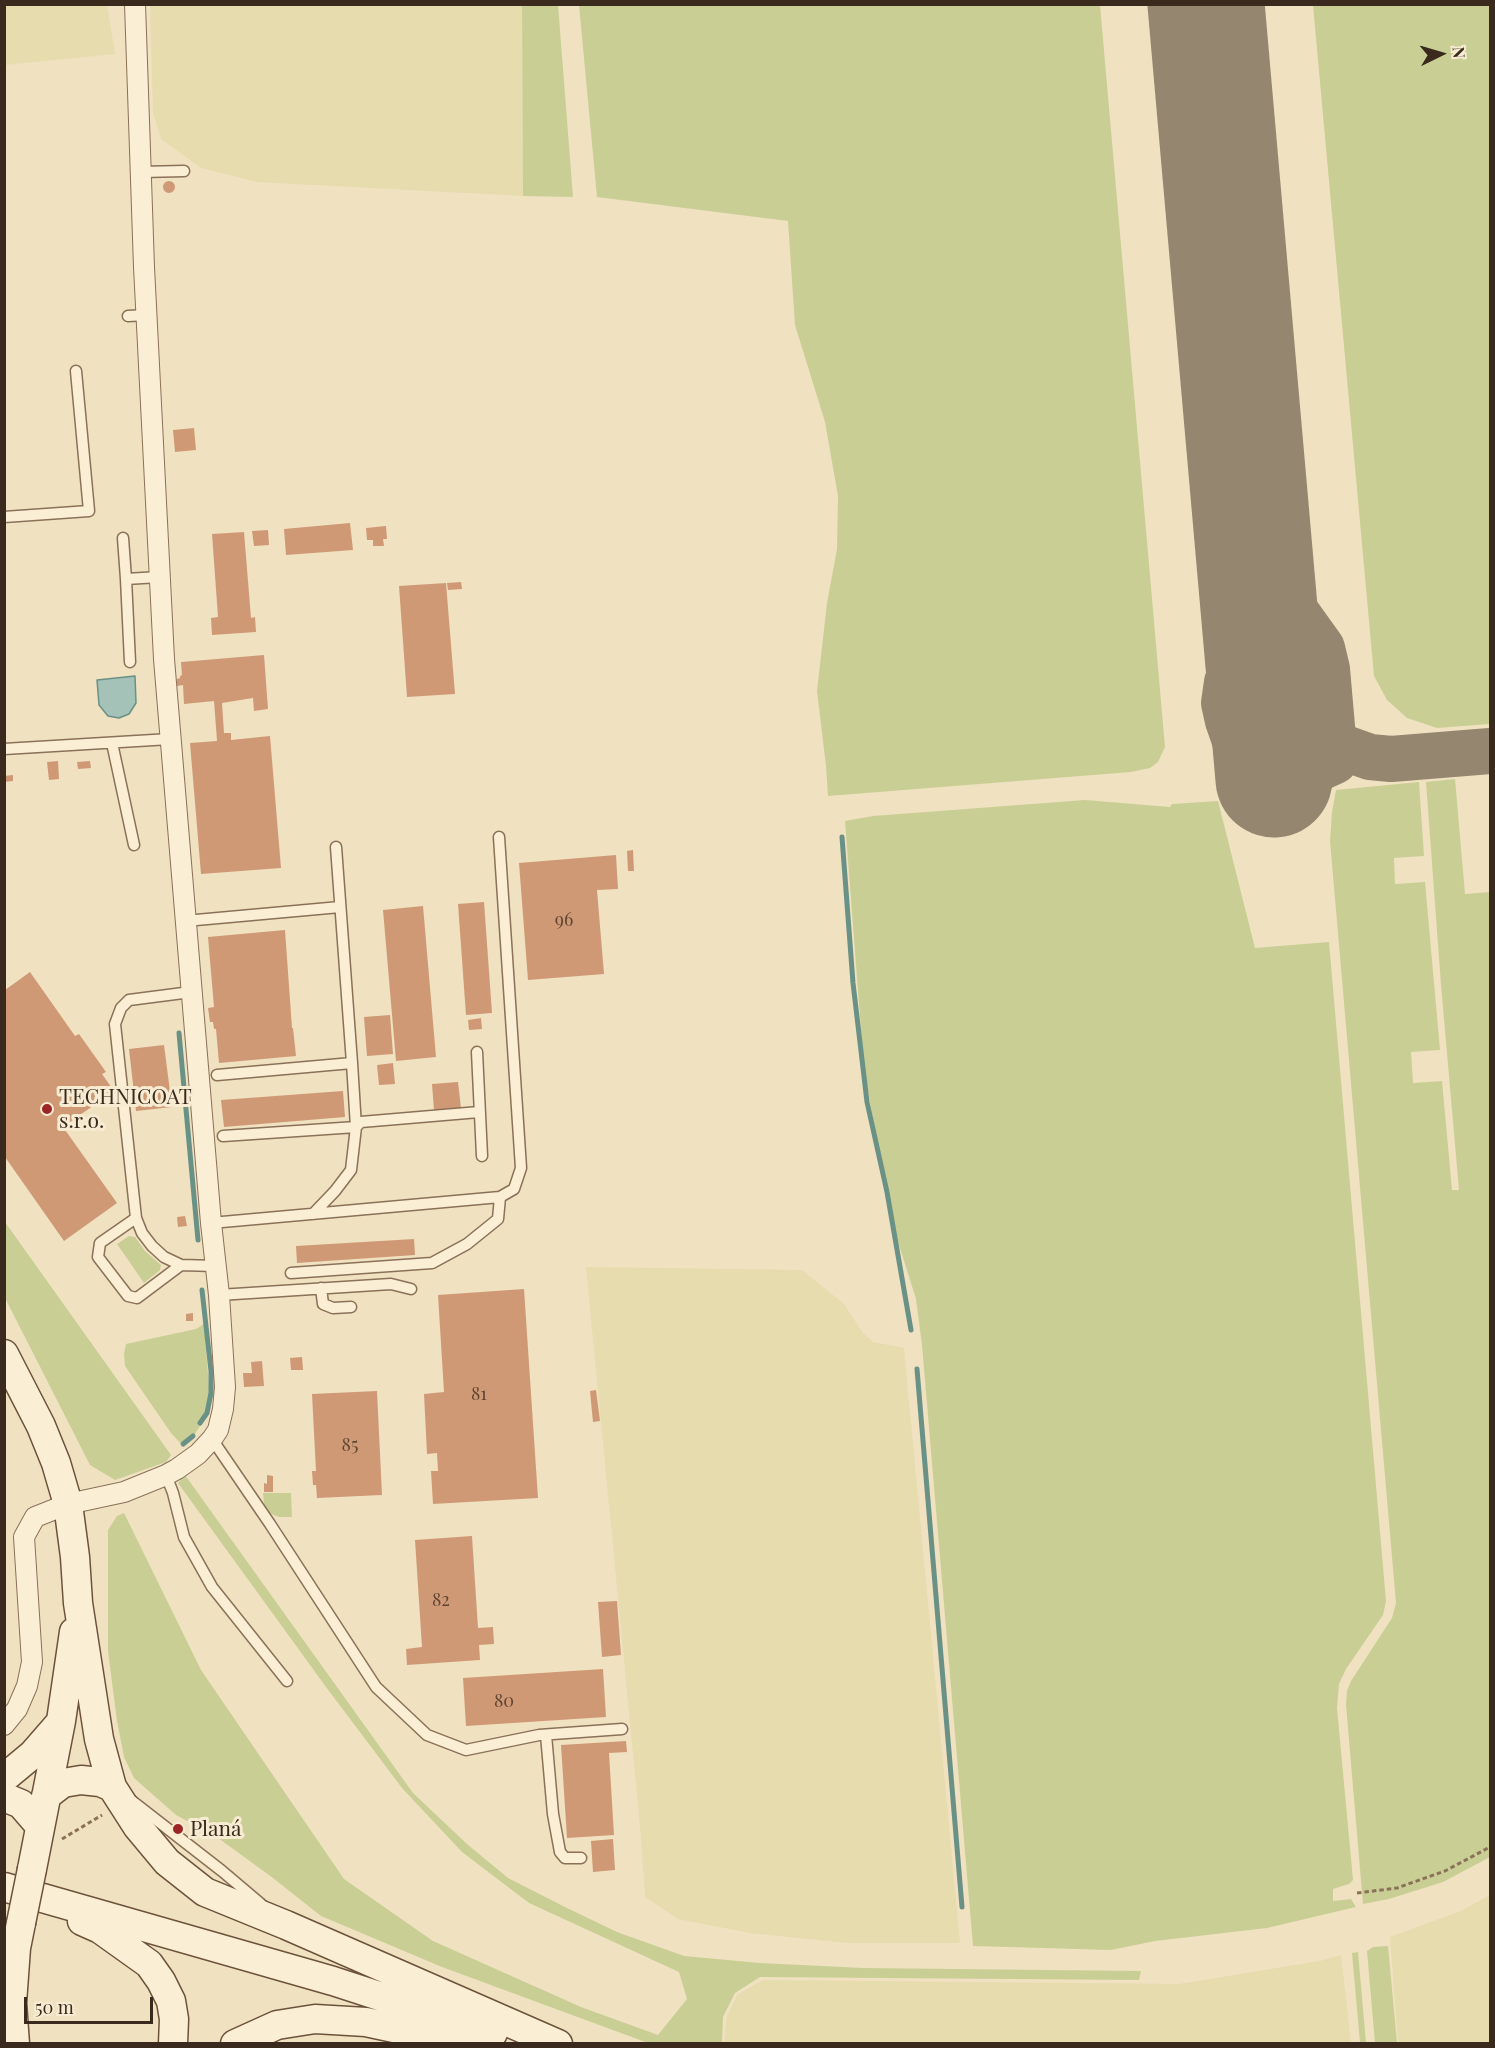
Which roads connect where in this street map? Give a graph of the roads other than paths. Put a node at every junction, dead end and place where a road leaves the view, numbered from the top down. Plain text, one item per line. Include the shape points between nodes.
1 (135, 4) edge
2 (184, 171) dead end
3 (141, 172) junction
4 (76, 370) dead end
5 (4, 517) edge
6 (123, 538) dead end
7 (159, 577) junction
8 (126, 579) junction
9 (130, 662) dead end
10 (170, 739) junction
11 (112, 743) junction
12 (4, 749) edge
13 (499, 837) dead end
14 (134, 845) dead end
15 (336, 847) dead end
16 (340, 907) junction
17 (185, 921) junction
18 (191, 992) junction
19 (477, 1052) dead end
20 (352, 1063) junction
21 (217, 1075) dead end
22 (479, 1112) junction
23 (356, 1127) junction
24 (223, 1136) dead end
25 (482, 1156) dead end
26 (500, 1197) junction
27 (313, 1214) junction
28 (136, 1218) junction
29 (211, 1223) junction
30 (181, 1265) junction
31 (215, 1266) junction
32 (344, 1269) junction
33 (291, 1273) dead end
34 (345, 1287) junction
35 (321, 1288) junction
36 (411, 1289) dead end
37 (219, 1295) junction
38 (351, 1307) dead end
39 (4, 1354) edge
40 (212, 1439) junction
41 (166, 1475) junction
42 (68, 1504) junction
43 (78, 1604) junction
44 (287, 1681) dead end
45 (61, 1721) junction
46 (4, 1725) edge
47 (622, 1729) dead end
48 (546, 1735) junction
49 (4, 1778) edge
50 (117, 1795) junction
51 (46, 1796) junction
52 (4, 1797) edge
53 (36, 1846) junction
54 (581, 1857) dead end
55 (7, 1888) edge
56 (15, 2043) edge
57 (173, 2043) edge
58 (235, 2043) edge
59 (468, 2043) edge
60 (526, 2043) edge
61 (558, 2043) edge

1 - 3 street
2 - 3 lane
3 - 7 street via 137,315
4 - 5 lane via 89,511
6 - 8 lane
7 - 8 lane
7 - 10 street
8 - 9 lane
10 - 11 lane
10 - 17 street
11 - 12 lane
11 - 14 lane
13 - 26 lane via 521,1168 514,1189
15 - 16 lane
16 - 17 lane
16 - 20 lane
17 - 18 street
18 - 28 lane via 129,1000 115,1024
18 - 29 street
19 - 22 lane
20 - 21 lane
20 - 23 lane
22 - 23 lane via 361,1122
22 - 25 lane
23 - 24 lane
23 - 27 lane via 351,1170
26 - 27 lane
26 - 32 lane via 498,1219 467,1244 432,1263
27 - 29 lane
28 - 30 lane via 152,1246
28 - 30 lane via 100,1243 98,1257 128,1296 137,1298
29 - 31 street
30 - 31 lane
31 - 37 street
32 - 33 lane
32 - 34 lane
34 - 35 lane
34 - 36 lane via 391,1284
35 - 37 lane
35 - 38 lane via 323,1304
37 - 40 street via 225,1387 218,1430
39 - 42 main road via 56,1463
40 - 41 street via 198,1454
40 - 48 lane via 376,1687 427,1735 466,1750
41 - 42 street via 124,1492
41 - 44 lane via 184,1537 212,1587
42 - 43 main road
42 - 46 street via 35,1517 24,1537 32,1662 17,1709
43 - 45 main road
43 - 50 main road via 104,1764
45 - 49 main road via 33,1754
45 - 51 main road
47 - 48 lane
48 - 54 lane via 560,1852 565,1858
50 - 51 main road via 100,1782 81,1780 63,1783
50 - 61 main road via 136,1826 167,1862 205,1892
51 - 53 main road
52 - 53 main road via 21,1804
53 - 56 main road, bridge via 16,1948 12,2003
55 - 57 main road via 100,1929 148,1964 171,2001
55 - 60 main road via 333,1981
58 - 59 main road via 277,2025 315,2019 366,2022

